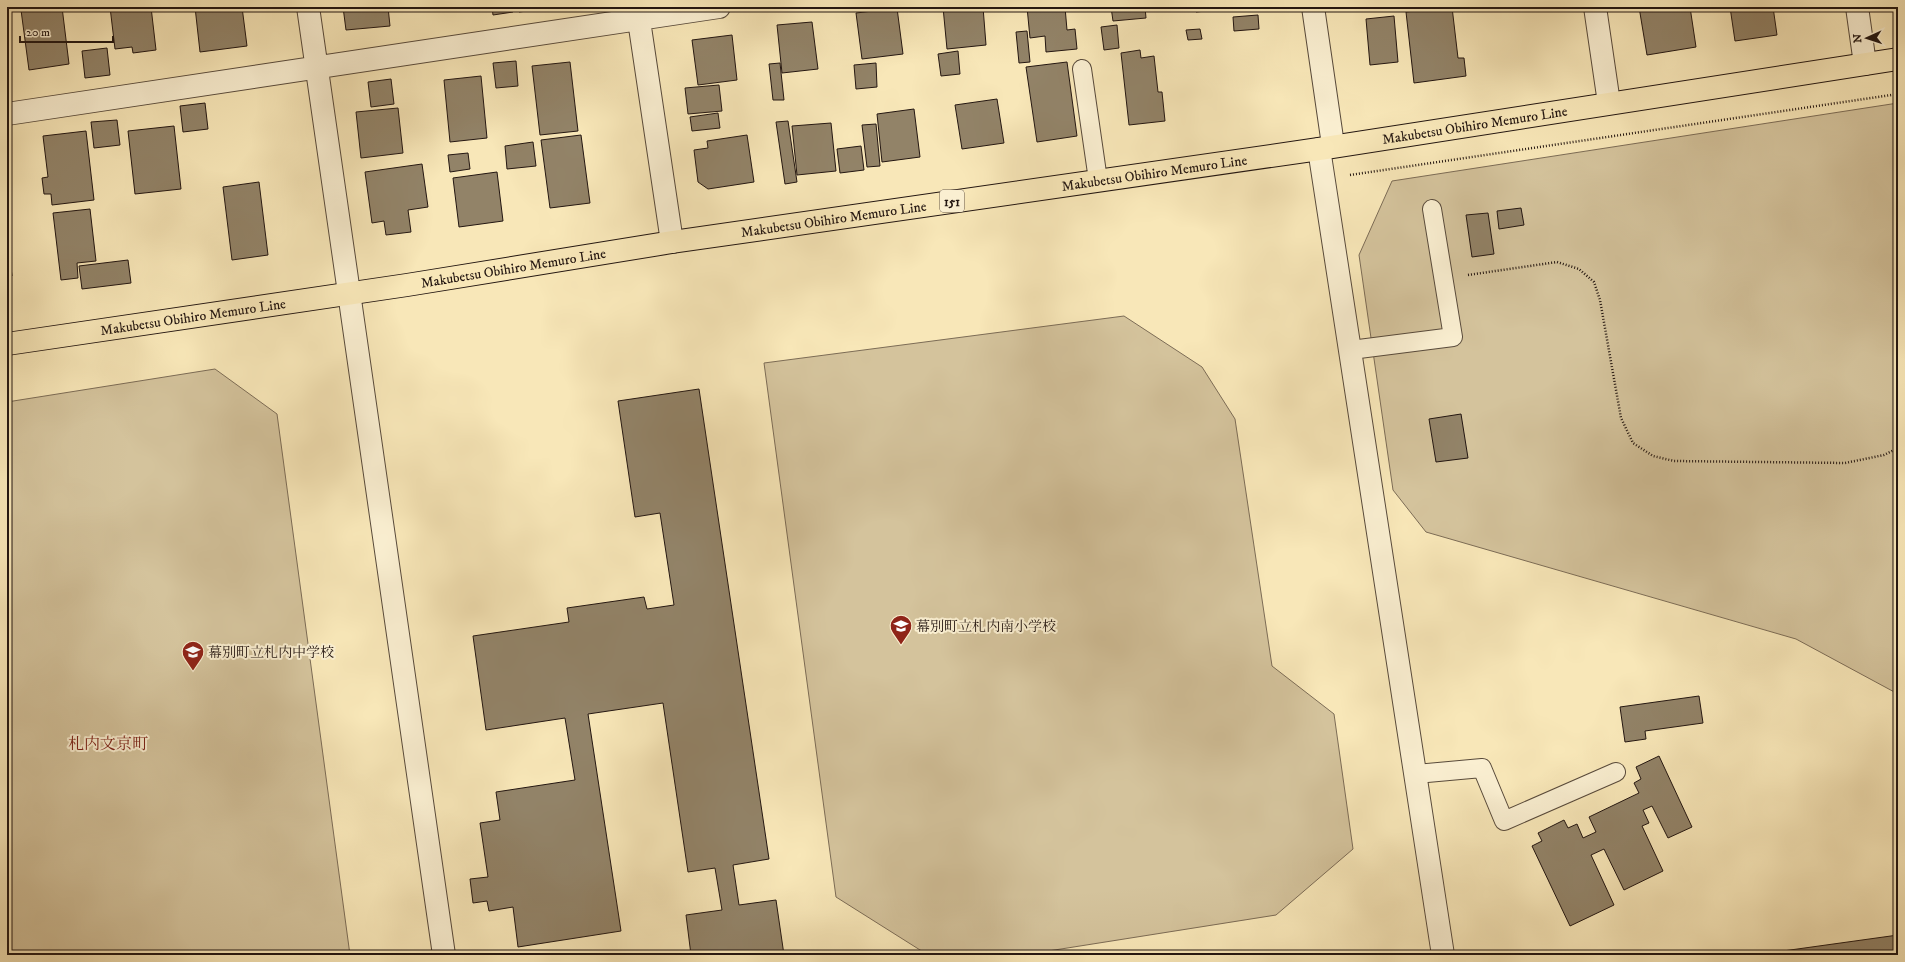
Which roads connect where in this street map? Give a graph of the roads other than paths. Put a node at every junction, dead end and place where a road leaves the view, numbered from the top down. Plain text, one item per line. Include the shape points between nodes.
1 (308, 7) edge
2 (719, 7) edge
3 (1313, 7) edge
4 (1594, 7) edge
5 (1857, 7) edge
6 (638, 13) edge
7 (1898, 59) edge
8 (1865, 64) junction
9 (318, 67) junction
10 (1082, 69) dead end
11 (1609, 103) junction
12 (7, 114) edge
13 (1326, 147) junction
14 (1098, 180) junction
15 (1432, 209) dead end
16 (672, 242) junction
17 (350, 292) junction
18 (7, 344) edge
19 (1351, 350) junction
20 (1616, 772) dead end
21 (1416, 774) junction
22 (444, 955) edge
23 (1443, 955) edge

1 - 9 street
2 - 6 street
3 - 13 street
4 - 11 street
5 - 8 street
6 - 9 street
6 - 16 street
7 - 8 main road, Makubetsu Obihiro Memuro Line / 151
8 - 11 main road, Makubetsu Obihiro Memuro Line / 151
9 - 12 street
9 - 17 street
10 - 14 lane
11 - 13 main road, Makubetsu Obihiro Memuro Line / 151
13 - 14 main road, Makubetsu Obihiro Memuro Line / 151
13 - 19 street via 1324,178
14 - 16 main road, Makubetsu Obihiro Memuro Line / 151
15 - 19 lane via 1453,337
16 - 17 main road, Makubetsu Obihiro Memuro Line / 151
17 - 18 main road, Makubetsu Obihiro Memuro Line / 151
17 - 22 street
19 - 21 street
20 - 21 lane via 1504,821 1482,768
21 - 23 street

